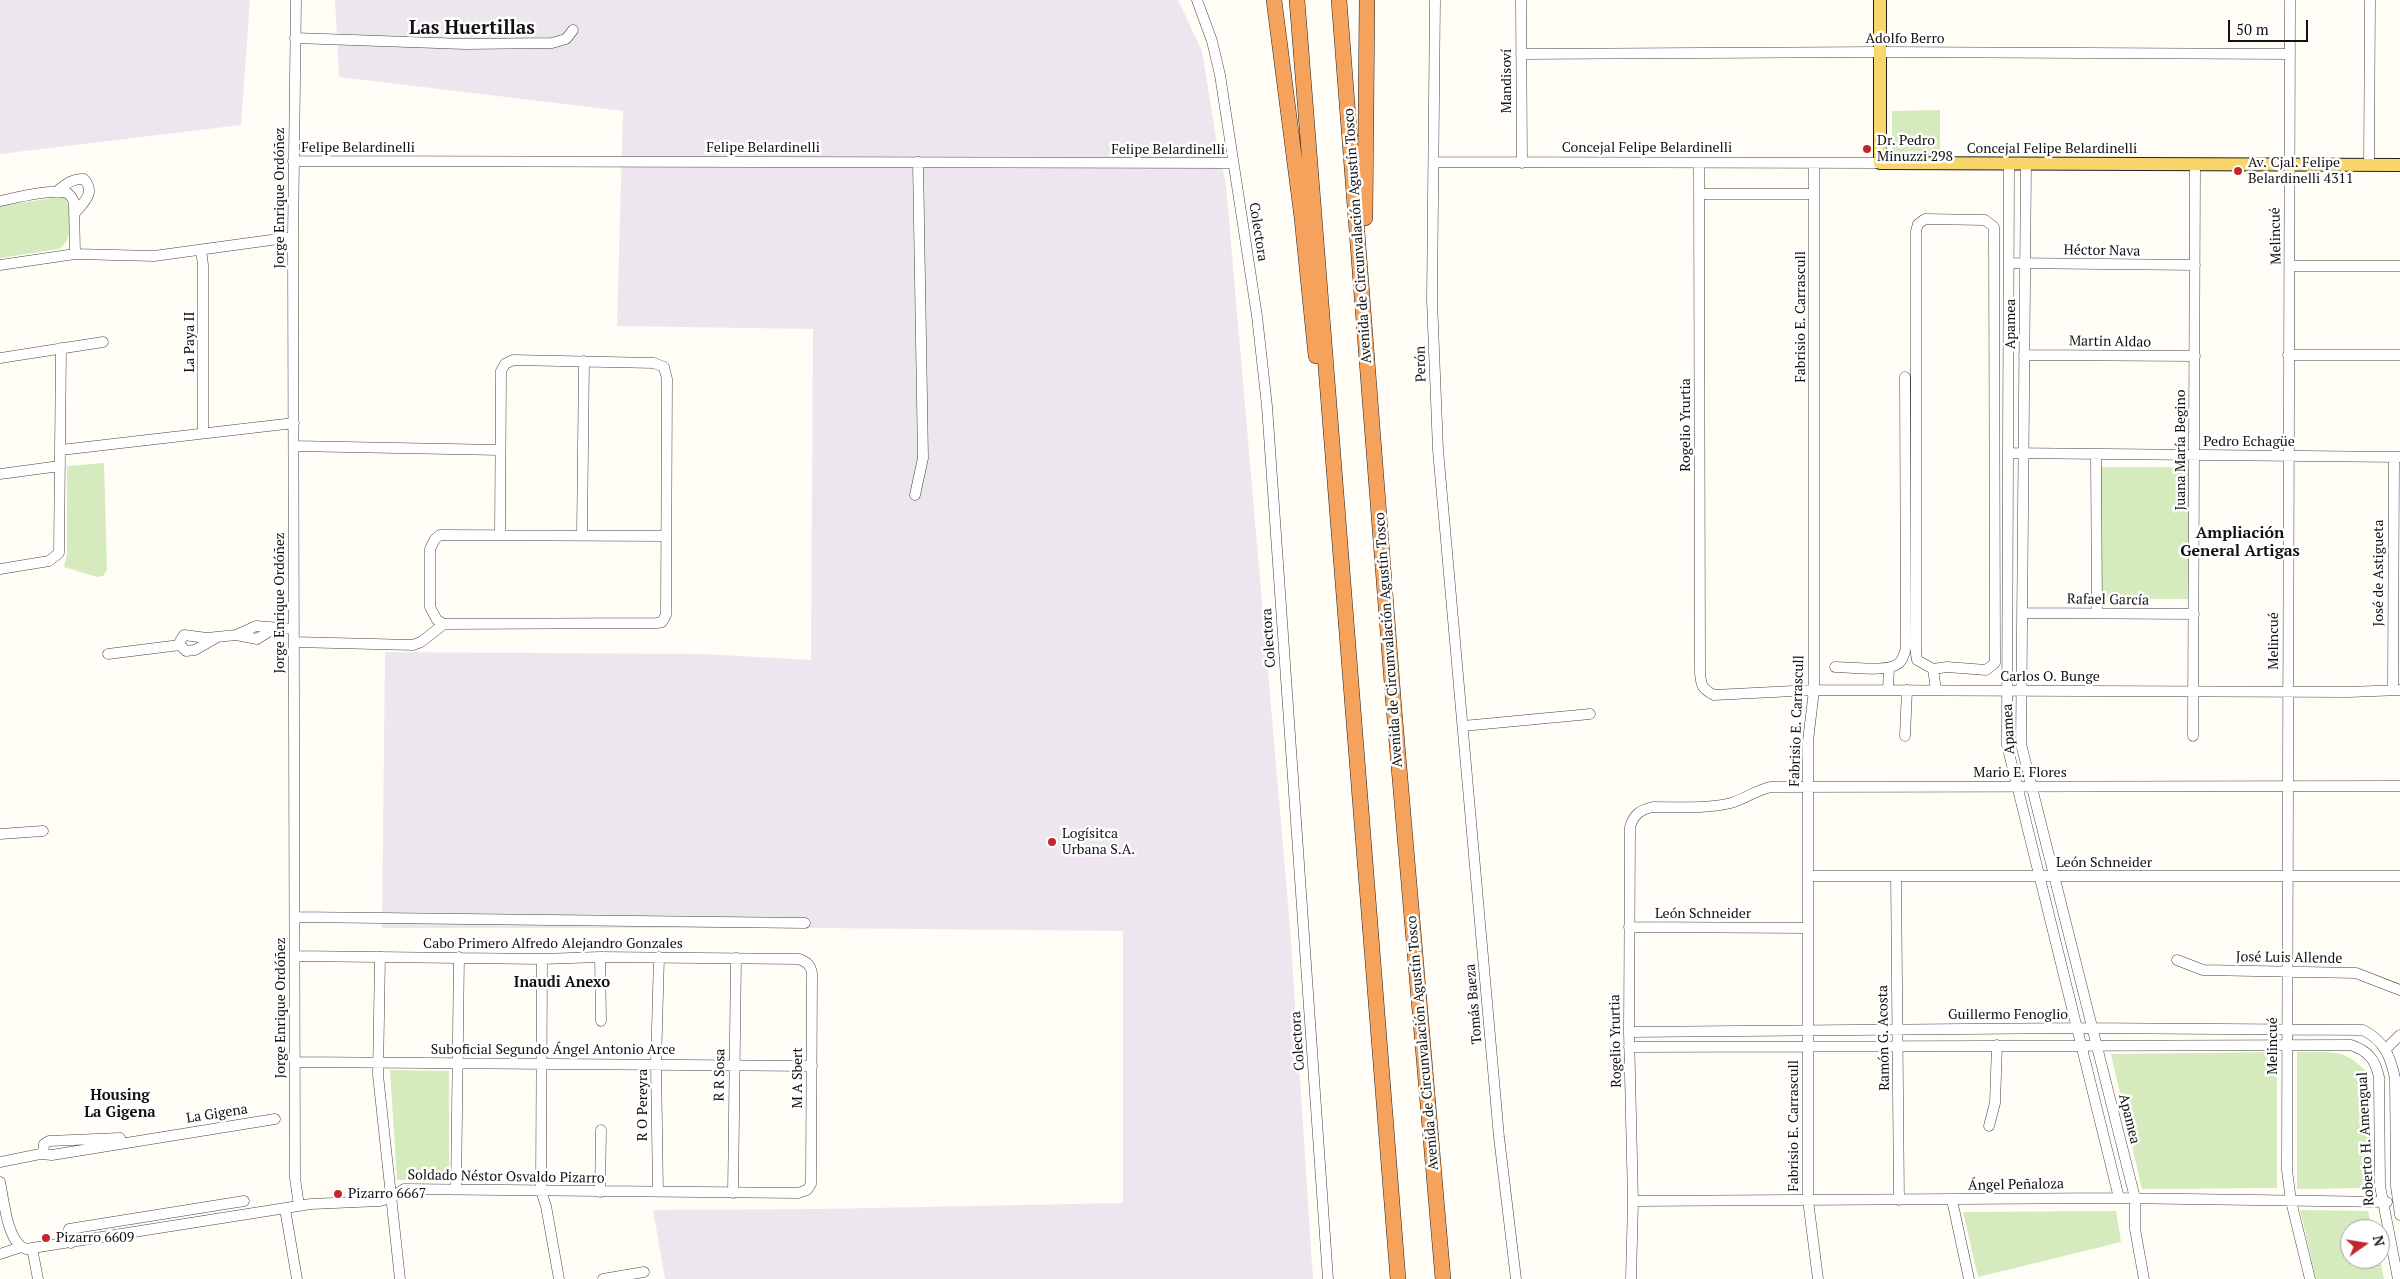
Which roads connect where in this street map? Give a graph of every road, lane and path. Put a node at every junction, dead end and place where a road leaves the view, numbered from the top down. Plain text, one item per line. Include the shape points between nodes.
1 (296, 0) edge
2 (1197, 0) edge
3 (1264, 0) edge
4 (1274, 0) edge
5 (1297, 0) edge
6 (1339, 0) edge
7 (1367, 0) edge
8 (1435, 0) edge
9 (1520, 0) edge
10 (1880, 0) edge
11 (2290, 0) edge
12 (2370, 0) edge
13 (572, 30) dead end
14 (295, 38) junction
15 (1880, 52) junction
16 (1521, 54) junction
17 (2290, 54) junction
18 (1283, 62) junction
19 (294, 161) junction
20 (918, 162) junction
21 (1434, 162) junction
22 (1233, 163) junction
23 (1522, 163) junction
24 (1699, 163) junction
25 (1814, 163) junction
26 (1880, 164) junction
27 (2009, 164) junction
28 (2026, 164) junction
29 (2194, 164) junction
30 (2289, 164) junction
31 (2369, 164) junction
32 (2400, 165) edge
33 (56, 192) junction
34 (1699, 194) junction
35 (1814, 194) junction
36 (0, 200) edge
37 (74, 214) junction
38 (293, 237) junction
39 (201, 250) junction
40 (74, 254) junction
41 (2009, 263) junction
42 (2025, 264) junction
43 (0, 265) edge
44 (2194, 265) junction
45 (2291, 266) junction
46 (2400, 266) edge
47 (1363, 299) junction
48 (103, 342) dead end
49 (62, 348) junction
50 (2024, 355) junction
51 (2288, 355) junction
52 (2400, 355) edge
53 (2194, 356) junction
54 (0, 358) edge
55 (584, 361) junction
56 (1905, 377) dead end
57 (294, 424) junction
58 (203, 434) junction
59 (294, 446) junction
60 (61, 450) junction
61 (500, 450) junction
62 (2008, 453) junction
63 (2023, 454) junction
64 (2096, 456) junction
65 (2194, 456) junction
66 (2288, 456) junction
67 (2397, 457) edge
68 (60, 466) junction
69 (1334, 472) junction
70 (0, 474) edge
71 (915, 494) dead end
72 (500, 535) junction
73 (582, 535) junction
74 (666, 536) junction
75 (0, 569) edge
76 (2396, 596) edge
77 (2022, 612) junction
78 (2096, 613) junction
79 (2194, 614) junction
80 (444, 624) junction
81 (294, 629) junction
82 (294, 642) junction
83 (108, 654) dead end
84 (1835, 667) dead end
85 (1889, 668) junction
86 (1933, 669) junction
87 (1702, 687) joint
88 (1814, 690) junction
89 (1888, 690) junction
90 (1907, 690) junction
91 (1936, 690) junction
92 (2021, 690) junction
93 (2194, 690) junction
94 (2287, 690) junction
95 (2396, 690) edge
96 (2007, 691) junction
97 (1590, 714) dead end
98 (1462, 726) junction
99 (1905, 736) dead end
100 (2194, 736) dead end
101 (2017, 786) junction
102 (2030, 786) junction
103 (2287, 786) junction
104 (2400, 786) edge
105 (1808, 787) junction
106 (1644, 809) joint
107 (43, 831) dead end
108 (0, 834) edge
109 (1808, 876) junction
110 (1896, 876) junction
111 (2287, 876) junction
112 (2400, 876) edge
113 (2040, 877) junction
114 (2054, 877) junction
115 (296, 918) junction
116 (805, 923) dead end
117 (1629, 927) junction
118 (1808, 928) junction
119 (296, 956) junction
120 (380, 957) junction
121 (459, 957) junction
122 (600, 957) junction
123 (659, 957) junction
124 (736, 958) junction
125 (542, 959) junction
126 (2177, 960) dead end
127 (809, 964) joint
128 (2286, 973) junction
129 (2400, 990) edge
130 (601, 1022) dead end
131 (2077, 1028) junction
132 (2092, 1028) junction
133 (2287, 1028) junction
134 (1898, 1029) junction
135 (1808, 1030) junction
136 (1629, 1032) junction
137 (2400, 1036) edge
138 (2081, 1044) junction
139 (2096, 1044) junction
140 (2287, 1044) junction
141 (1997, 1045) junction
142 (1808, 1046) junction
143 (1898, 1046) junction
144 (1629, 1047) junction
145 (2385, 1047) junction
146 (295, 1062) junction
147 (378, 1062) junction
148 (458, 1064) junction
149 (541, 1064) junction
150 (656, 1064) junction
151 (734, 1065) junction
152 (812, 1066) junction
153 (275, 1119) dead end
154 (1990, 1126) dead end
155 (601, 1130) dead end
156 (0, 1162) edge
157 (0, 1182) edge
158 (456, 1190) junction
159 (807, 1190) joint
160 (541, 1191) junction
161 (600, 1192) junction
162 (658, 1192) junction
163 (733, 1193) junction
164 (391, 1198) junction
165 (2119, 1198) junction
166 (2134, 1198) junction
167 (1808, 1200) junction
168 (1899, 1200) junction
169 (1952, 1200) junction
170 (244, 1201) dead end
171 (1633, 1201) junction
172 (2291, 1201) junction
173 (2382, 1202) junction
174 (2398, 1202) edge
175 (299, 1206) junction
176 (285, 1209) junction
177 (2400, 1216) edge
178 (1437, 1220) junction
179 (71, 1243) junction
180 (21, 1247) junction
181 (32, 1248) junction
182 (0, 1254) edge
183 (644, 1272) dead end
184 (1398, 1277) edge
185 (38, 1279) edge
186 (296, 1279) edge
187 (400, 1279) edge
188 (559, 1279) edge
189 (603, 1279) edge
190 (1328, 1279) edge
191 (1443, 1279) edge
192 (1448, 1279) edge
193 (1516, 1279) edge
194 (1631, 1279) edge
195 (1818, 1279) edge
196 (1969, 1279) edge
197 (2144, 1279) edge
198 (2310, 1279) edge
199 (2398, 1279) edge

1 - 14 street, Jorge Enrique Ordóñez
2 - 22 street, Colectora via 1220,75
3 - 18 highway
4 - 18 highway
5 - 69 highway
6 - 47 highway, Avenida de Circunvalación Agustín Tosco
7 - 47 highway
8 - 21 street, Perón
9 - 16 street, Mandisoví
10 - 15 main road
11 - 17 street, Melincué
12 - 31 street
13 - 14 street via 566,39 552,43 466,44
14 - 19 street, Jorge Enrique Ordóñez
15 - 16 street, Adolfo Berro
15 - 17 street, Adolfo Berro
15 - 26 main road
16 - 23 street, Mandisoví
17 - 30 street, Melincué
18 - 69 highway via 1312,328
19 - 20 street, Felipe Belardinelli
19 - 38 street, Jorge Enrique Ordóñez
20 - 22 street, Felipe Belardinelli
20 - 71 street via 923,458
21 - 23 street, Concejal Felipe Belardinelli
21 - 98 street, Perón via 1432,300 1437,432
22 - 190 street, Colectora via 1261,343 1267,406
23 - 24 street, Concejal Felipe Belardinelli
24 - 25 street, Concejal Felipe Belardinelli
24 - 34 street, Rogelio Yrurtia
25 - 26 street, Concejal Felipe Belardinelli
25 - 35 street, Fabrisio E. Carrascull
26 - 27 main road, Concejal Felipe Belardinelli
27 - 28 main road, Concejal Felipe Belardinelli
27 - 41 street, Apamea
28 - 29 main road, Concejal Felipe Belardinelli
28 - 42 street, Apamea
29 - 30 main road, Concejal Felipe Belardinelli
29 - 44 street, Juana María Begino
30 - 31 main road, Concejal Felipe Belardinelli
30 - 45 street, Melincué
31 - 32 main road, Concejal Felipe Belardinelli
33 - 36 street
33 - 37 street via 66,192 71,196
33 - 37 street via 77,178 84,179 89,185 87,197
34 - 35 street
34 - 87 street, Rogelio Yrurtia
35 - 88 street, Fabrisio E. Carrascull
37 - 40 street
38 - 39 street
38 - 57 street, Jorge Enrique Ordóñez
39 - 40 street via 154,256
39 - 58 street, La Paya II
40 - 43 street
41 - 42 street, Héctor Nava
41 - 62 street, Apamea
42 - 44 street, Héctor Nava
42 - 50 street, Apamea
44 - 53 street, Juana María Begino
45 - 46 street
45 - 51 street, Melincué
47 - 178 highway, Avenida de Circunvalación Agustín Tosco
48 - 49 street
49 - 54 street
49 - 60 street
50 - 53 street, Martin Aldao
50 - 63 street, Apamea
51 - 52 street
51 - 66 street, Melincué
53 - 65 street, Juana María Begino
55 - 61 street via 513,360 505,364 501,371
55 - 73 street
55 - 74 street via 664,366
56 - 85 street via 1906,648 1898,665
57 - 58 street
57 - 59 street, Jorge Enrique Ordóñez
58 - 60 street
59 - 61 street
59 - 81 street, Jorge Enrique Ordóñez
60 - 68 street
61 - 72 street
62 - 63 street, Pedro Echagüe
62 - 96 street, Apamea
63 - 64 street, Pedro Echagüe
63 - 77 street, Apamea
64 - 65 street, Pedro Echagüe
64 - 78 street
65 - 66 street, Pedro Echagüe
65 - 79 street, Juana María Begino
66 - 67 street, Pedro Echagüe
66 - 94 street, Melincué
67 - 76 street, José de Astigueta
68 - 70 street
68 - 75 street via 59,553 49,561
69 - 184 highway
72 - 73 street
72 - 80 street via 446,534 435,539 430,549 430,607 437,620
73 - 74 street
74 - 80 street via 666,615 662,622
76 - 95 street, José de Astigueta
77 - 78 street, Rafael García
77 - 92 street, Apamea
78 - 79 street, Rafael García
79 - 93 street, Juana María Begino
80 - 82 street via 413,645
81 - 82 street, Jorge Enrique Ordóñez
81 - 83 street via 256,626 236,635 216,638 184,635 180,645
82 - 115 street, Jorge Enrique Ordóñez
84 - 85 street
85 - 89 street
86 - 86 street via 1917,660 1916,654 1916,231 1918,224 1925,219 1985,220 1994,227 1994,663 1986,670
86 - 91 street
87 - 88 street, Carlos O. Bunge via 1714,695
88 - 89 street, Carlos O. Bunge
88 - 105 street, Fabrisio E. Carrascull via 1808,742
89 - 90 street, Carlos O. Bunge
90 - 91 street, Carlos O. Bunge
90 - 99 street
91 - 96 street, Carlos O. Bunge
92 - 93 street, Carlos O. Bunge
92 - 96 street, Carlos O. Bunge
92 - 102 street, Apamea via 2021,744
93 - 94 street, Carlos O. Bunge
93 - 100 street, Juana María Begino
94 - 95 street, Carlos O. Bunge
94 - 103 street, Melincué
96 - 101 street, Apamea via 2007,745
97 - 98 street
98 - 193 street, Tomás Baeza via 1499,1137
101 - 102 street, Mario E. Flores
101 - 105 street, Mario E. Flores
101 - 113 street, Apamea
102 - 103 street, Mario E. Flores
102 - 114 street, Apamea
103 - 104 street, Mario E. Flores
103 - 111 street, Melincué
105 - 106 street, Mario E. Flores via 1760,789 1723,805
105 - 109 street, Fabrisio E. Carrascull
106 - 117 street, Rogelio Yrurtia via 1634,815 1630,827
107 - 108 street
109 - 110 street, León Schneider
109 - 118 street, Fabrisio E. Carrascull
110 - 113 street, León Schneider
110 - 134 street, Ramón G. Acosta
111 - 112 street, León Schneider
111 - 114 street, León Schneider
111 - 128 street, Melincué
113 - 114 street, León Schneider
113 - 131 street, Apamea
114 - 132 street, Apamea
115 - 116 street
115 - 119 street, Jorge Enrique Ordóñez
117 - 118 street, León Schneider
117 - 136 street, Rogelio Yrurtia
118 - 135 street, Fabrisio E. Carrascull
119 - 120 street, Cabo Primero Alfredo Alejandro Gonzales
119 - 146 street, Jorge Enrique Ordóñez
120 - 121 street, Cabo Primero Alfredo Alejandro Gonzales
120 - 147 street
121 - 125 street, Cabo Primero Alfredo Alejandro Gonzales
121 - 148 street
122 - 123 street, Cabo Primero Alfredo Alejandro Gonzales
122 - 125 street, Cabo Primero Alfredo Alejandro Gonzales
122 - 130 street
123 - 124 street, Cabo Primero Alfredo Alejandro Gonzales
123 - 150 street, R O Pereyra
124 - 127 street, Cabo Primero Alfredo Alejandro Gonzales via 799,959
124 - 151 street, R R Sosa
125 - 149 street
126 - 128 street, José Luis Allende via 2204,970
127 - 152 street, M A Sbert via 812,974
128 - 129 street, José Luis Allende via 2356,973
128 - 133 street, Melincué
131 - 132 street, Guillermo Fenoglio
131 - 134 street, Guillermo Fenoglio
131 - 138 street, Apamea
132 - 133 street, Guillermo Fenoglio
132 - 139 street, Apamea
133 - 140 street, Melincué
133 - 145 street, Guillermo Fenoglio via 2363,1030 2375,1036
134 - 135 street, Guillermo Fenoglio
134 - 143 street, Ramón G. Acosta
135 - 136 street, Guillermo Fenoglio
135 - 142 street, Fabrisio E. Carrascull
136 - 144 street, Rogelio Yrurtia
137 - 145 street
138 - 139 street
138 - 141 street
138 - 165 street, Apamea
139 - 140 street
139 - 166 street, Apamea
140 - 172 street, Melincué via 2287,1170
140 - 173 street, Roberto H. Amengual via 2351,1045 2372,1056 2379,1077
141 - 143 street
141 - 154 street via 1995,1103
142 - 143 street
142 - 144 street
142 - 167 street, Fabrisio E. Carrascull
143 - 168 street, Ramón G. Acosta
144 - 171 street, Rogelio Yrurtia
145 - 174 street, Roberto H. Amengual via 2395,1078
146 - 147 street, Suboficial Segundo Ángel Antonio Arce
146 - 175 street, Jorge Enrique Ordóñez via 295,1178
147 - 148 street, Suboficial Segundo Ángel Antonio Arce
147 - 164 street
148 - 149 street, Suboficial Segundo Ángel Antonio Arce
148 - 158 street
149 - 150 street, Suboficial Segundo Ángel Antonio Arce
149 - 160 street
150 - 151 street, Suboficial Segundo Ángel Antonio Arce
150 - 162 street, R O Pereyra
151 - 152 street, Suboficial Segundo Ángel Antonio Arce
151 - 163 street, R R Sosa
152 - 159 street, M A Sbert via 812,1178
153 - 156 street, La Gigena via 164,1136 49,1141 44,1144 43,1154
155 - 161 street
157 - 180 street via 12,1236
158 - 160 street, Soldado Néstor Osvaldo Pizarro
158 - 164 street, Soldado Néstor Osvaldo Pizarro via 404,1189
159 - 163 street, Soldado Néstor Osvaldo Pizarro via 798,1193
160 - 161 street, Soldado Néstor Osvaldo Pizarro
160 - 188 street
161 - 162 street, Soldado Néstor Osvaldo Pizarro
162 - 163 street, Soldado Néstor Osvaldo Pizarro
164 - 175 street, Soldado Néstor Osvaldo Pizarro via 380,1202
164 - 187 street
165 - 166 street, Ángel Peñaloza
165 - 169 street, Ángel Peñaloza
166 - 172 street, Ángel Peñaloza
166 - 197 street, Apamea via 2135,1229
167 - 168 street, Ángel Peñaloza
167 - 171 street, Ángel Peñaloza
167 - 195 street, Fabrisio E. Carrascull
168 - 169 street, Ángel Peñaloza
169 - 196 street
170 - 179 street via 69,1229
171 - 194 street, Rogelio Yrurtia
172 - 173 street, Ángel Peñaloza
172 - 198 street, Melincué
173 - 174 street, Ángel Peñaloza
173 - 199 street, Roberto H. Amengual
174 - 177 street, Roberto H. Amengual
175 - 176 street, Soldado Néstor Osvaldo Pizarro
176 - 179 street, Soldado Néstor Osvaldo Pizarro
176 - 186 street
178 - 191 highway, Avenida de Circunvalación Agustín Tosco
178 - 192 highway
179 - 181 street, Soldado Néstor Osvaldo Pizarro
180 - 181 street, Soldado Néstor Osvaldo Pizarro
180 - 182 street
181 - 185 street
183 - 189 street

